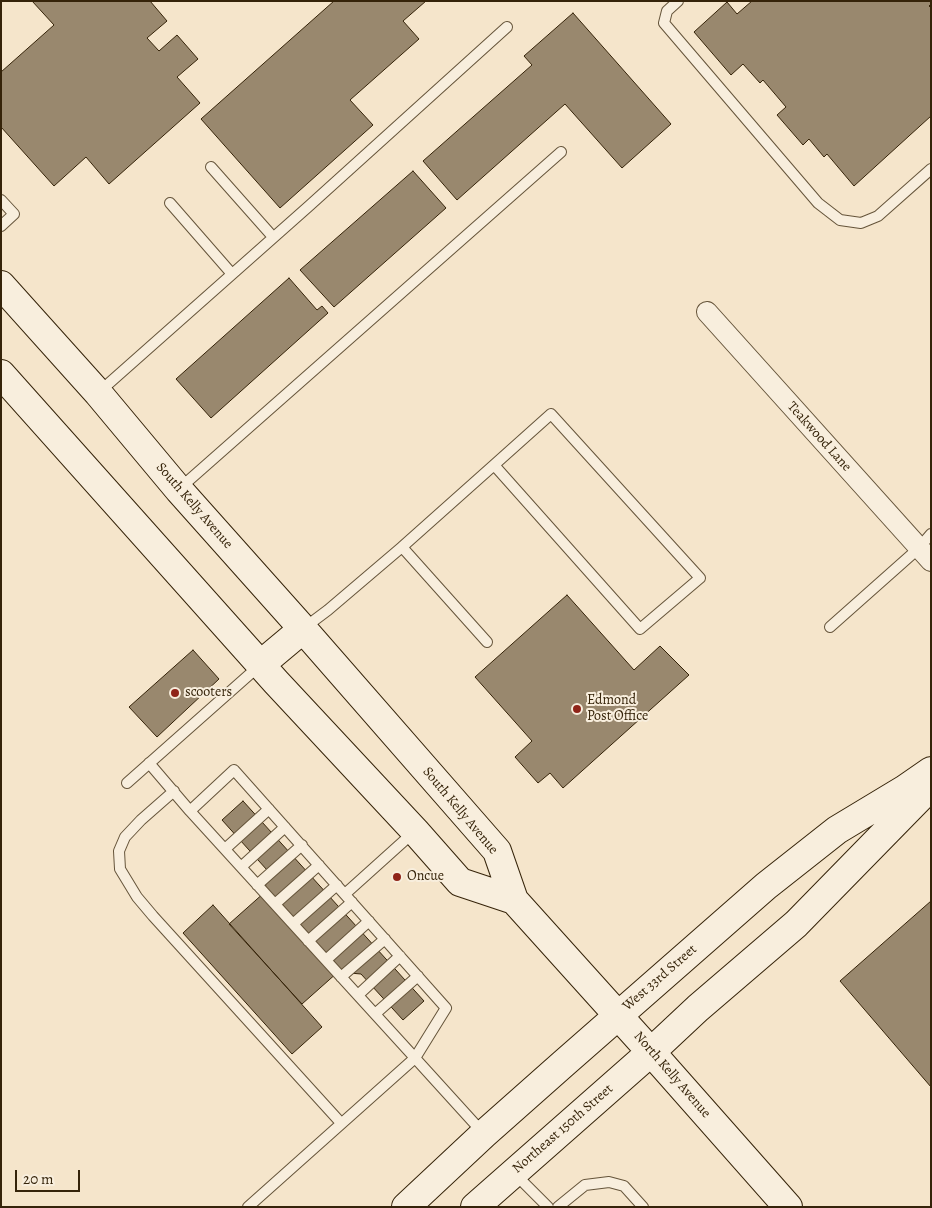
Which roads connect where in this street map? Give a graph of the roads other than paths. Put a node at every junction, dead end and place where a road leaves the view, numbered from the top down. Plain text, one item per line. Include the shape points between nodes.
1 (678, 1) edge
2 (507, 27) dead end
3 (561, 152) dead end
4 (211, 167) dead end
5 (931, 169) edge
6 (1, 200) edge
7 (170, 203) dead end
8 (1, 226) edge
9 (273, 237) junction
10 (232, 274) junction
11 (1, 285) edge
12 (707, 312) dead end
13 (1, 374) edge
14 (98, 393) junction
15 (494, 465) junction
16 (179, 490) junction
17 (402, 547) junction
18 (927, 547) edge
19 (830, 627) dead end
20 (303, 629) junction
21 (487, 642) dead end
22 (260, 665) junction
23 (149, 763) junction
24 (931, 771) edge
25 (127, 783) dead end
26 (931, 786) edge
27 (174, 791) junction
28 (269, 810) junction
29 (190, 811) junction
30 (285, 827) junction
31 (415, 831) junction
32 (302, 845) junction
33 (224, 849) junction
34 (319, 865) junction
35 (241, 867) junction
36 (257, 885) junction
37 (337, 885) junction
38 (344, 894) junction
39 (514, 900) junction
40 (352, 902) junction
41 (275, 904) junction
42 (369, 921) junction
43 (293, 924) junction
44 (385, 939) junction
45 (308, 941) junction
46 (400, 956) junction
47 (326, 960) junction
48 (418, 976) junction
49 (341, 977) junction
50 (358, 995) junction
51 (375, 1014) junction
52 (618, 1015) junction
53 (651, 1052) junction
54 (415, 1058) junction
55 (341, 1123) junction
56 (484, 1134) junction
57 (514, 1172) junction
58 (248, 1207) edge
59 (406, 1207) edge
60 (475, 1207) edge
61 (548, 1207) edge
62 (558, 1207) edge
63 (643, 1207) edge
64 (788, 1207) edge

1 - 5 lane via 667,12 664,23 818,204 840,220 861,223 878,216
2 - 9 lane
3 - 16 lane
4 - 9 lane
6 - 8 lane via 14,214
7 - 10 lane
9 - 10 lane
10 - 14 lane
11 - 14 main road, South Kelly Avenue
12 - 18 street, Teakwood Lane
13 - 22 main road
14 - 16 main road, South Kelly Avenue
15 - 15 lane via 551,414 700,578 640,628
15 - 17 lane
16 - 20 main road, South Kelly Avenue
17 - 20 lane
17 - 21 lane
18 - 19 lane
20 - 22 main road
20 - 39 main road, South Kelly Avenue via 497,851
22 - 23 lane
22 - 31 main road
23 - 25 lane
23 - 27 lane
24 - 52 main road, West 33rd Street via 837,830 766,886
26 - 53 main road via 796,924
27 - 29 lane
27 - 55 lane via 125,837 119,851 120,869 153,916
28 - 29 lane via 234,770
28 - 30 lane
28 - 33 lane
29 - 33 lane
30 - 32 lane
30 - 35 lane
31 - 38 lane
31 - 39 main road via 460,882
32 - 34 lane
32 - 36 lane
33 - 35 lane
34 - 37 lane
34 - 41 lane
35 - 36 lane
36 - 41 lane
37 - 38 lane
37 - 43 lane
38 - 40 lane
39 - 52 main road, North Kelly Avenue
40 - 42 lane
40 - 45 lane
41 - 43 lane
42 - 44 lane
42 - 47 lane
43 - 45 lane
44 - 46 lane
44 - 49 lane
45 - 47 lane
46 - 48 lane
46 - 50 lane
47 - 49 lane
48 - 51 lane
48 - 54 lane via 446,1008
49 - 50 lane
50 - 51 lane
51 - 54 lane
52 - 53 main road, North Kelly Avenue
52 - 56 main road, West 33rd Street
53 - 57 main road, Northeast 150th Street
53 - 64 main road, North Kelly Avenue
54 - 55 lane
54 - 56 lane
55 - 58 lane
56 - 59 main road, West 33rd Street
57 - 60 main road, Northeast 150th Street
57 - 61 lane
62 - 63 lane via 585,1185 609,1182 624,1186

